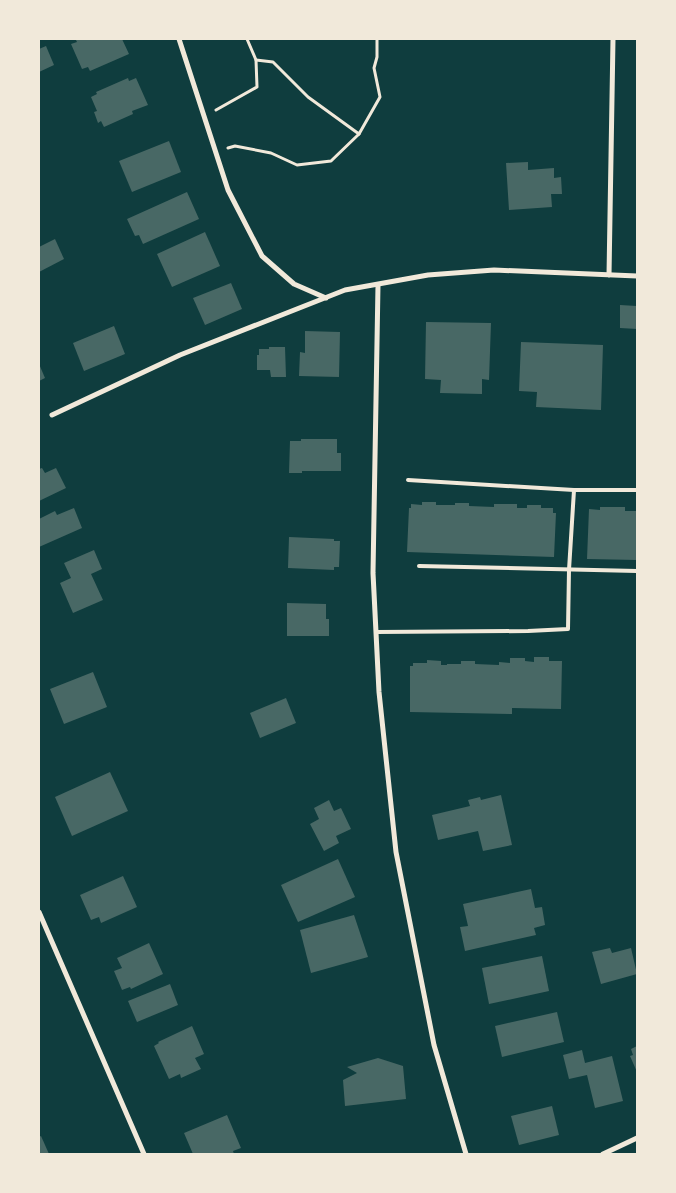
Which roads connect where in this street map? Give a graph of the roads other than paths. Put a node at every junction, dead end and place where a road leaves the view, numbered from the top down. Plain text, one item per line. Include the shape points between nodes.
1 (179, 39) edge
2 (614, 39) edge
3 (609, 275) junction
4 (637, 276) edge
5 (378, 285) junction
6 (326, 298) junction
7 (52, 415) dead end
8 (408, 480) dead end
9 (574, 490) junction
10 (637, 490) edge
11 (419, 566) dead end
12 (569, 570) junction
13 (637, 571) edge
14 (376, 632) junction
15 (39, 912) edge
16 (637, 1138) edge
17 (144, 1154) edge
18 (466, 1154) edge
19 (603, 1154) edge

1 - 6 street via 228,190 262,256 294,284
2 - 3 street
3 - 4 street
3 - 5 street via 494,270 428,275
5 - 6 street via 344,290
5 - 14 street via 373,572
6 - 7 street via 180,355
8 - 9 lane
9 - 10 lane
9 - 12 lane
11 - 12 lane
12 - 13 lane
12 - 14 lane via 568,629
14 - 18 street via 396,852 434,1045
15 - 17 street
16 - 19 street

